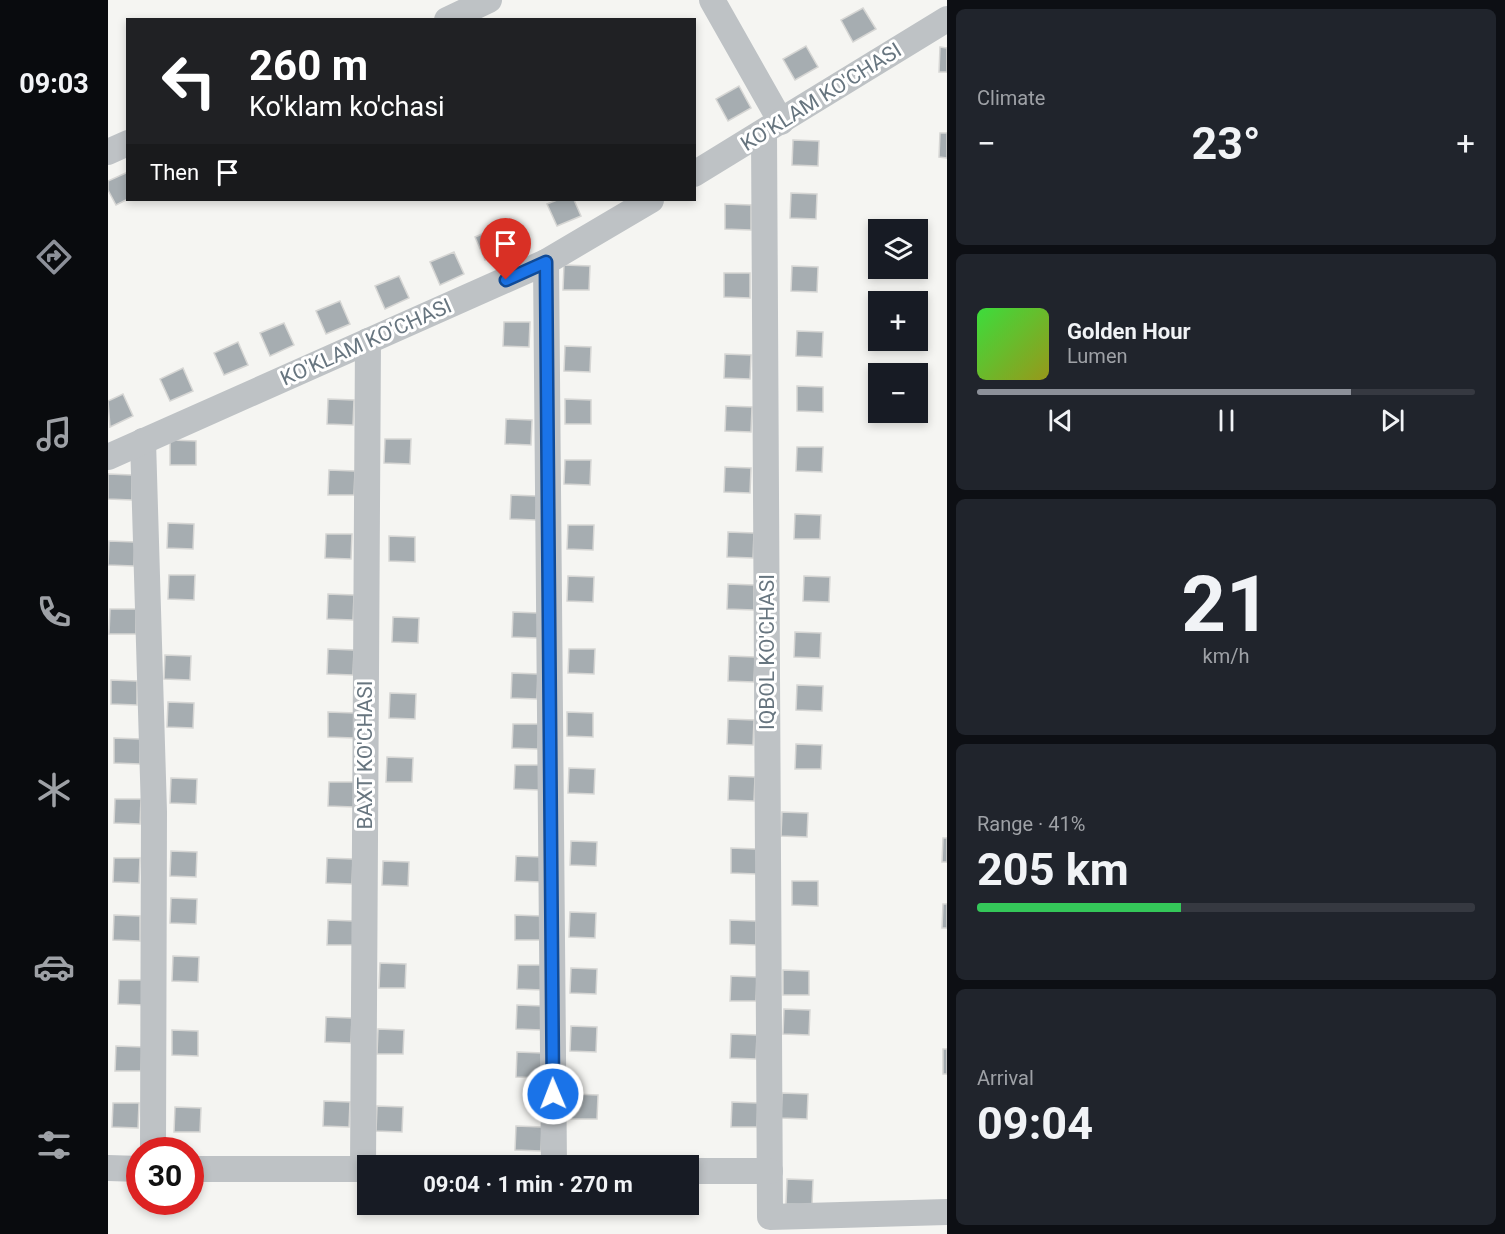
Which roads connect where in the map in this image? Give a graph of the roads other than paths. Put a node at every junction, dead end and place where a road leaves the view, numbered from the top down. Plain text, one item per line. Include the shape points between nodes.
1 (489, 0) edge
2 (712, 0) edge
3 (451, 18) edge
4 (947, 19) edge
5 (772, 127) junction
6 (126, 144) edge
7 (108, 152) edge
8 (696, 173) edge
9 (649, 201) edge
10 (546, 262) junction
11 (368, 341) junction
12 (143, 441) junction
13 (108, 457) edge
14 (153, 1137) edge
15 (365, 1155) edge
16 (554, 1155) edge
17 (108, 1168) edge
18 (126, 1168) edge
19 (204, 1169) edge
20 (357, 1169) edge
21 (699, 1171) edge
22 (770, 1171) junction
23 (947, 1212) edge

1 - 3 street
2 - 5 street
4 - 5 street, KO'KLAM KO'CHASI
5 - 8 street, KO'KLAM KO'CHASI
5 - 22 street, IQBOL KO'CHASI
6 - 7 street
9 - 10 street, KO'KLAM KO'CHASI
10 - 11 street, KO'KLAM KO'CHASI
10 - 16 street
11 - 12 street, KO'KLAM KO'CHASI
11 - 15 street, BAXT KO'CHASI
12 - 13 street, KO'KLAM KO'CHASI
12 - 14 street via 154,813
17 - 18 street
19 - 20 street
21 - 22 street
22 - 23 street, IQBOL KO'CHASI via 770,1217

